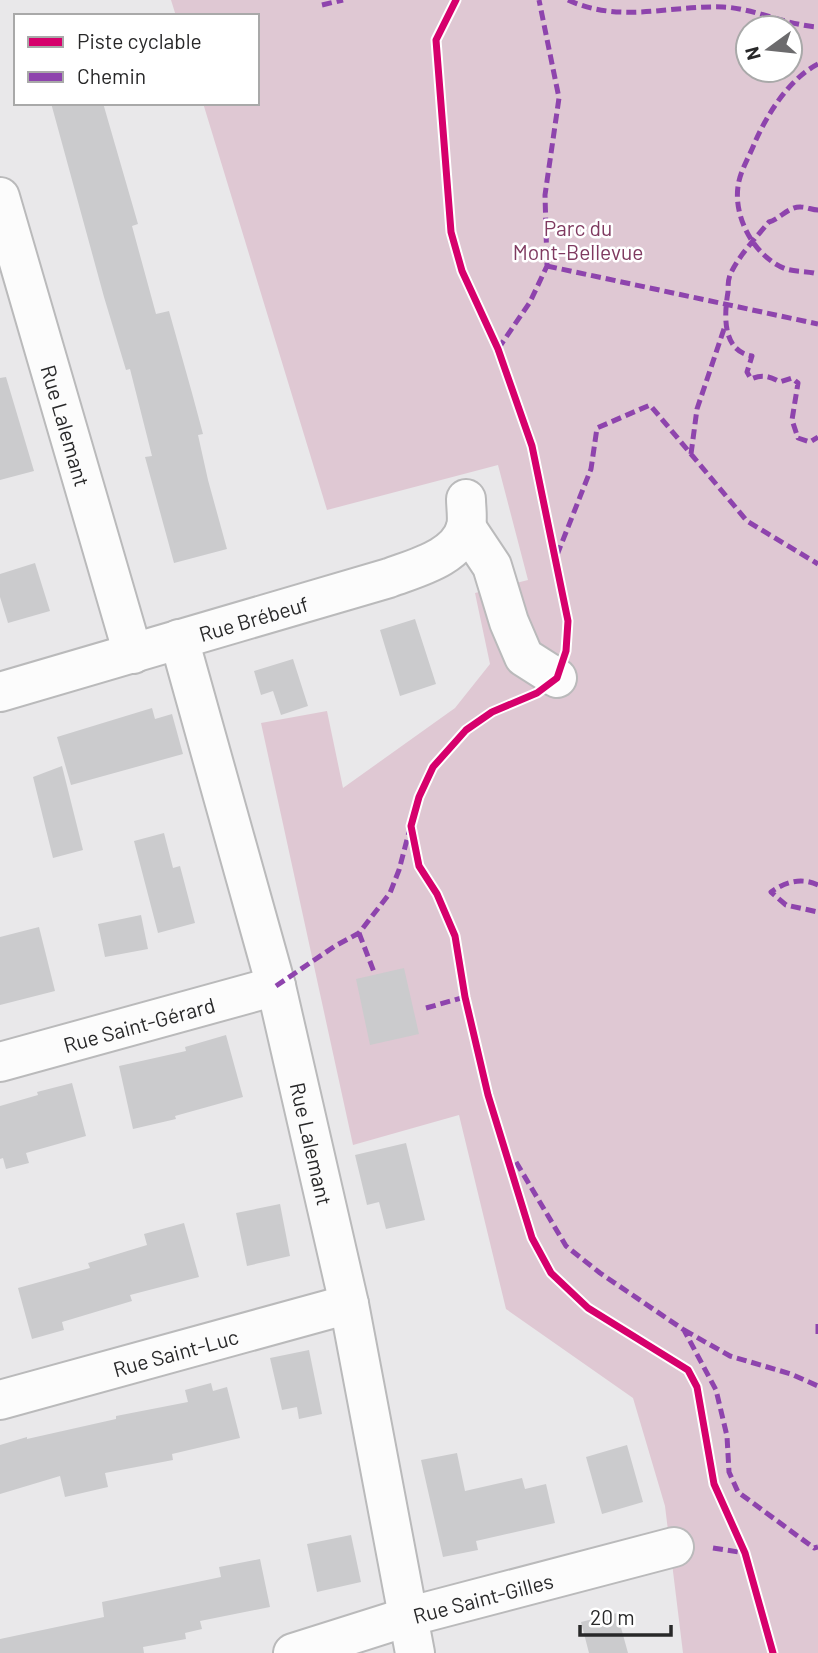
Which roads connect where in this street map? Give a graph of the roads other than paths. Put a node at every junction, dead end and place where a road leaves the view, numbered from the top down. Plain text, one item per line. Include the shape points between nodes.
1 (0, 197) edge
2 (179, 639) junction
3 (133, 654) junction
4 (557, 678) dead end
5 (0, 692) edge
6 (276, 986) junction
7 (0, 1062) edge
8 (349, 1304) junction
9 (0, 1400) edge
10 (674, 1547) dead end
11 (411, 1635) edge
12 (293, 1653) edge

1 - 3 street, Rue Lalemant
2 - 3 street, Rue Brébeuf
2 - 4 street, Rue Brébeuf via 431,562 456,545 466,513 492,566 524,657
2 - 6 street, Rue Lalemant
3 - 5 street, Rue Brébeuf
6 - 7 street, Rue Saint-Gérard
6 - 8 street, Rue Lalemant
8 - 9 street, Rue Saint-Luc
8 - 11 street, Rue Lalemant
10 - 11 street, Rue Saint-Gilles
11 - 12 street, Rue Saint-Gilles

